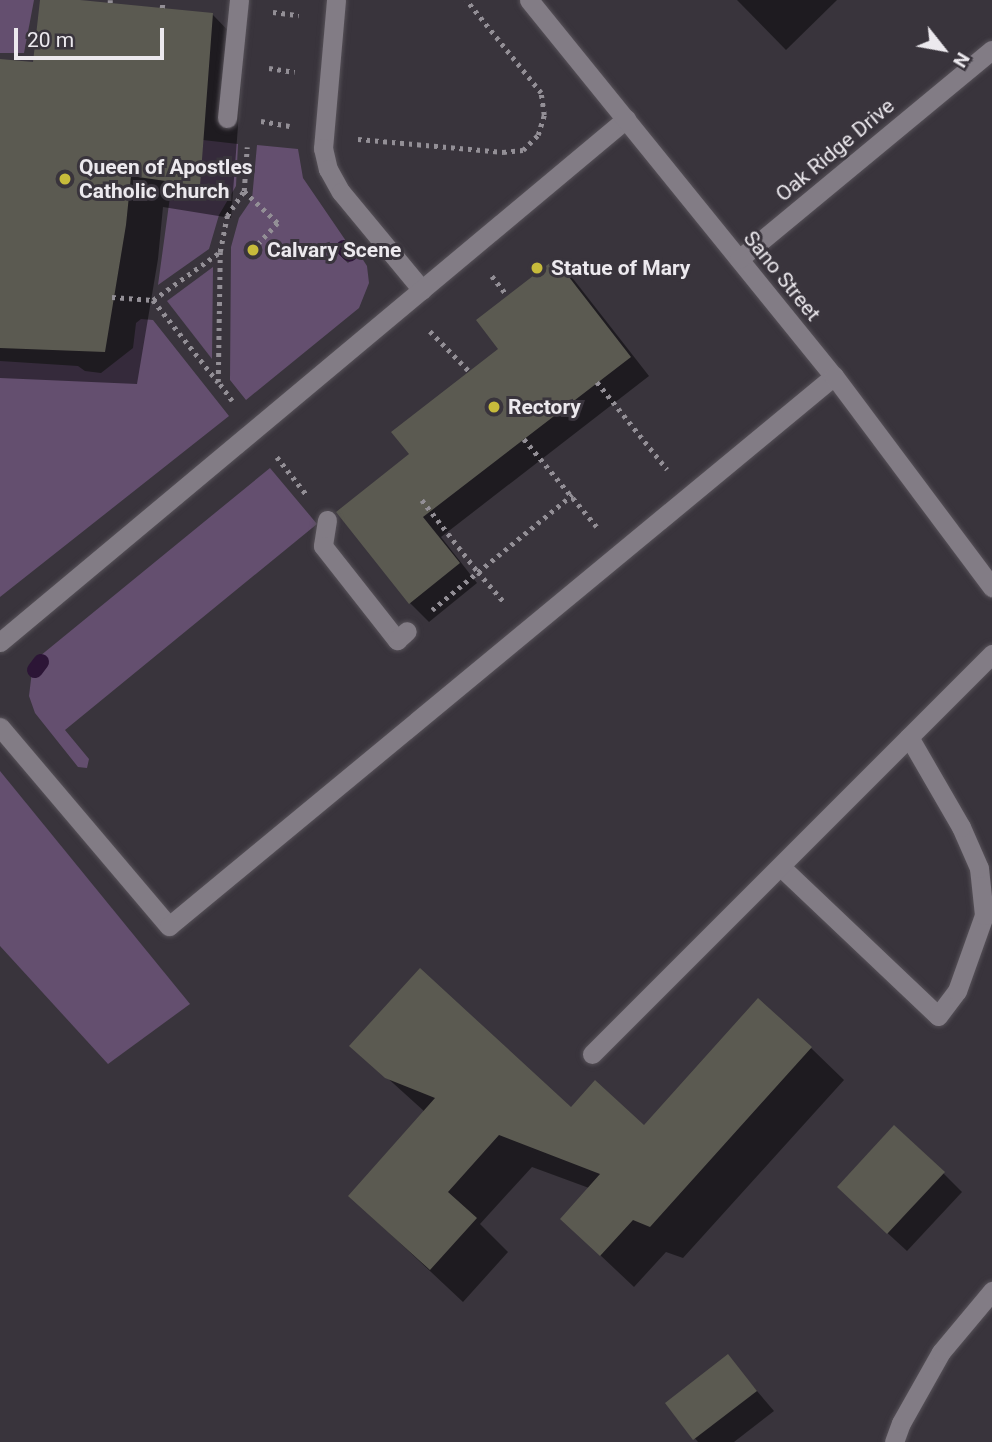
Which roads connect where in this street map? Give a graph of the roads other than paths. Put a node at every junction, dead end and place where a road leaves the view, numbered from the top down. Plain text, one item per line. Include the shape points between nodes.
1 (239, 0) edge
2 (336, 0) edge
3 (529, 0) edge
4 (992, 50) edge
5 (227, 118) dead end
6 (626, 120) junction
7 (739, 259) junction
8 (422, 290) junction
9 (834, 376) junction
10 (327, 520) road end
11 (992, 587) edge
12 (407, 631) road end
13 (0, 642) edge
14 (992, 654) edge
15 (0, 727) edge
16 (909, 737) junction
17 (781, 867) junction
18 (592, 1054) dead end
19 (992, 1291) edge
20 (894, 1442) edge

1 - 5 street
2 - 8 street via 323,148 328,169 341,192
3 - 6 street, Sano Street
4 - 7 street, Oak Ridge Drive
6 - 7 street, Sano Street
6 - 8 street
7 - 9 street, Sano Street
8 - 13 street
9 - 11 street, Sano Street
9 - 15 street via 169,926
10 - 12 street via 323,546 397,640
14 - 16 street
16 - 17 street
16 - 17 street via 979,867 984,915 957,991 939,1016
17 - 18 street
19 - 20 street via 941,1352

